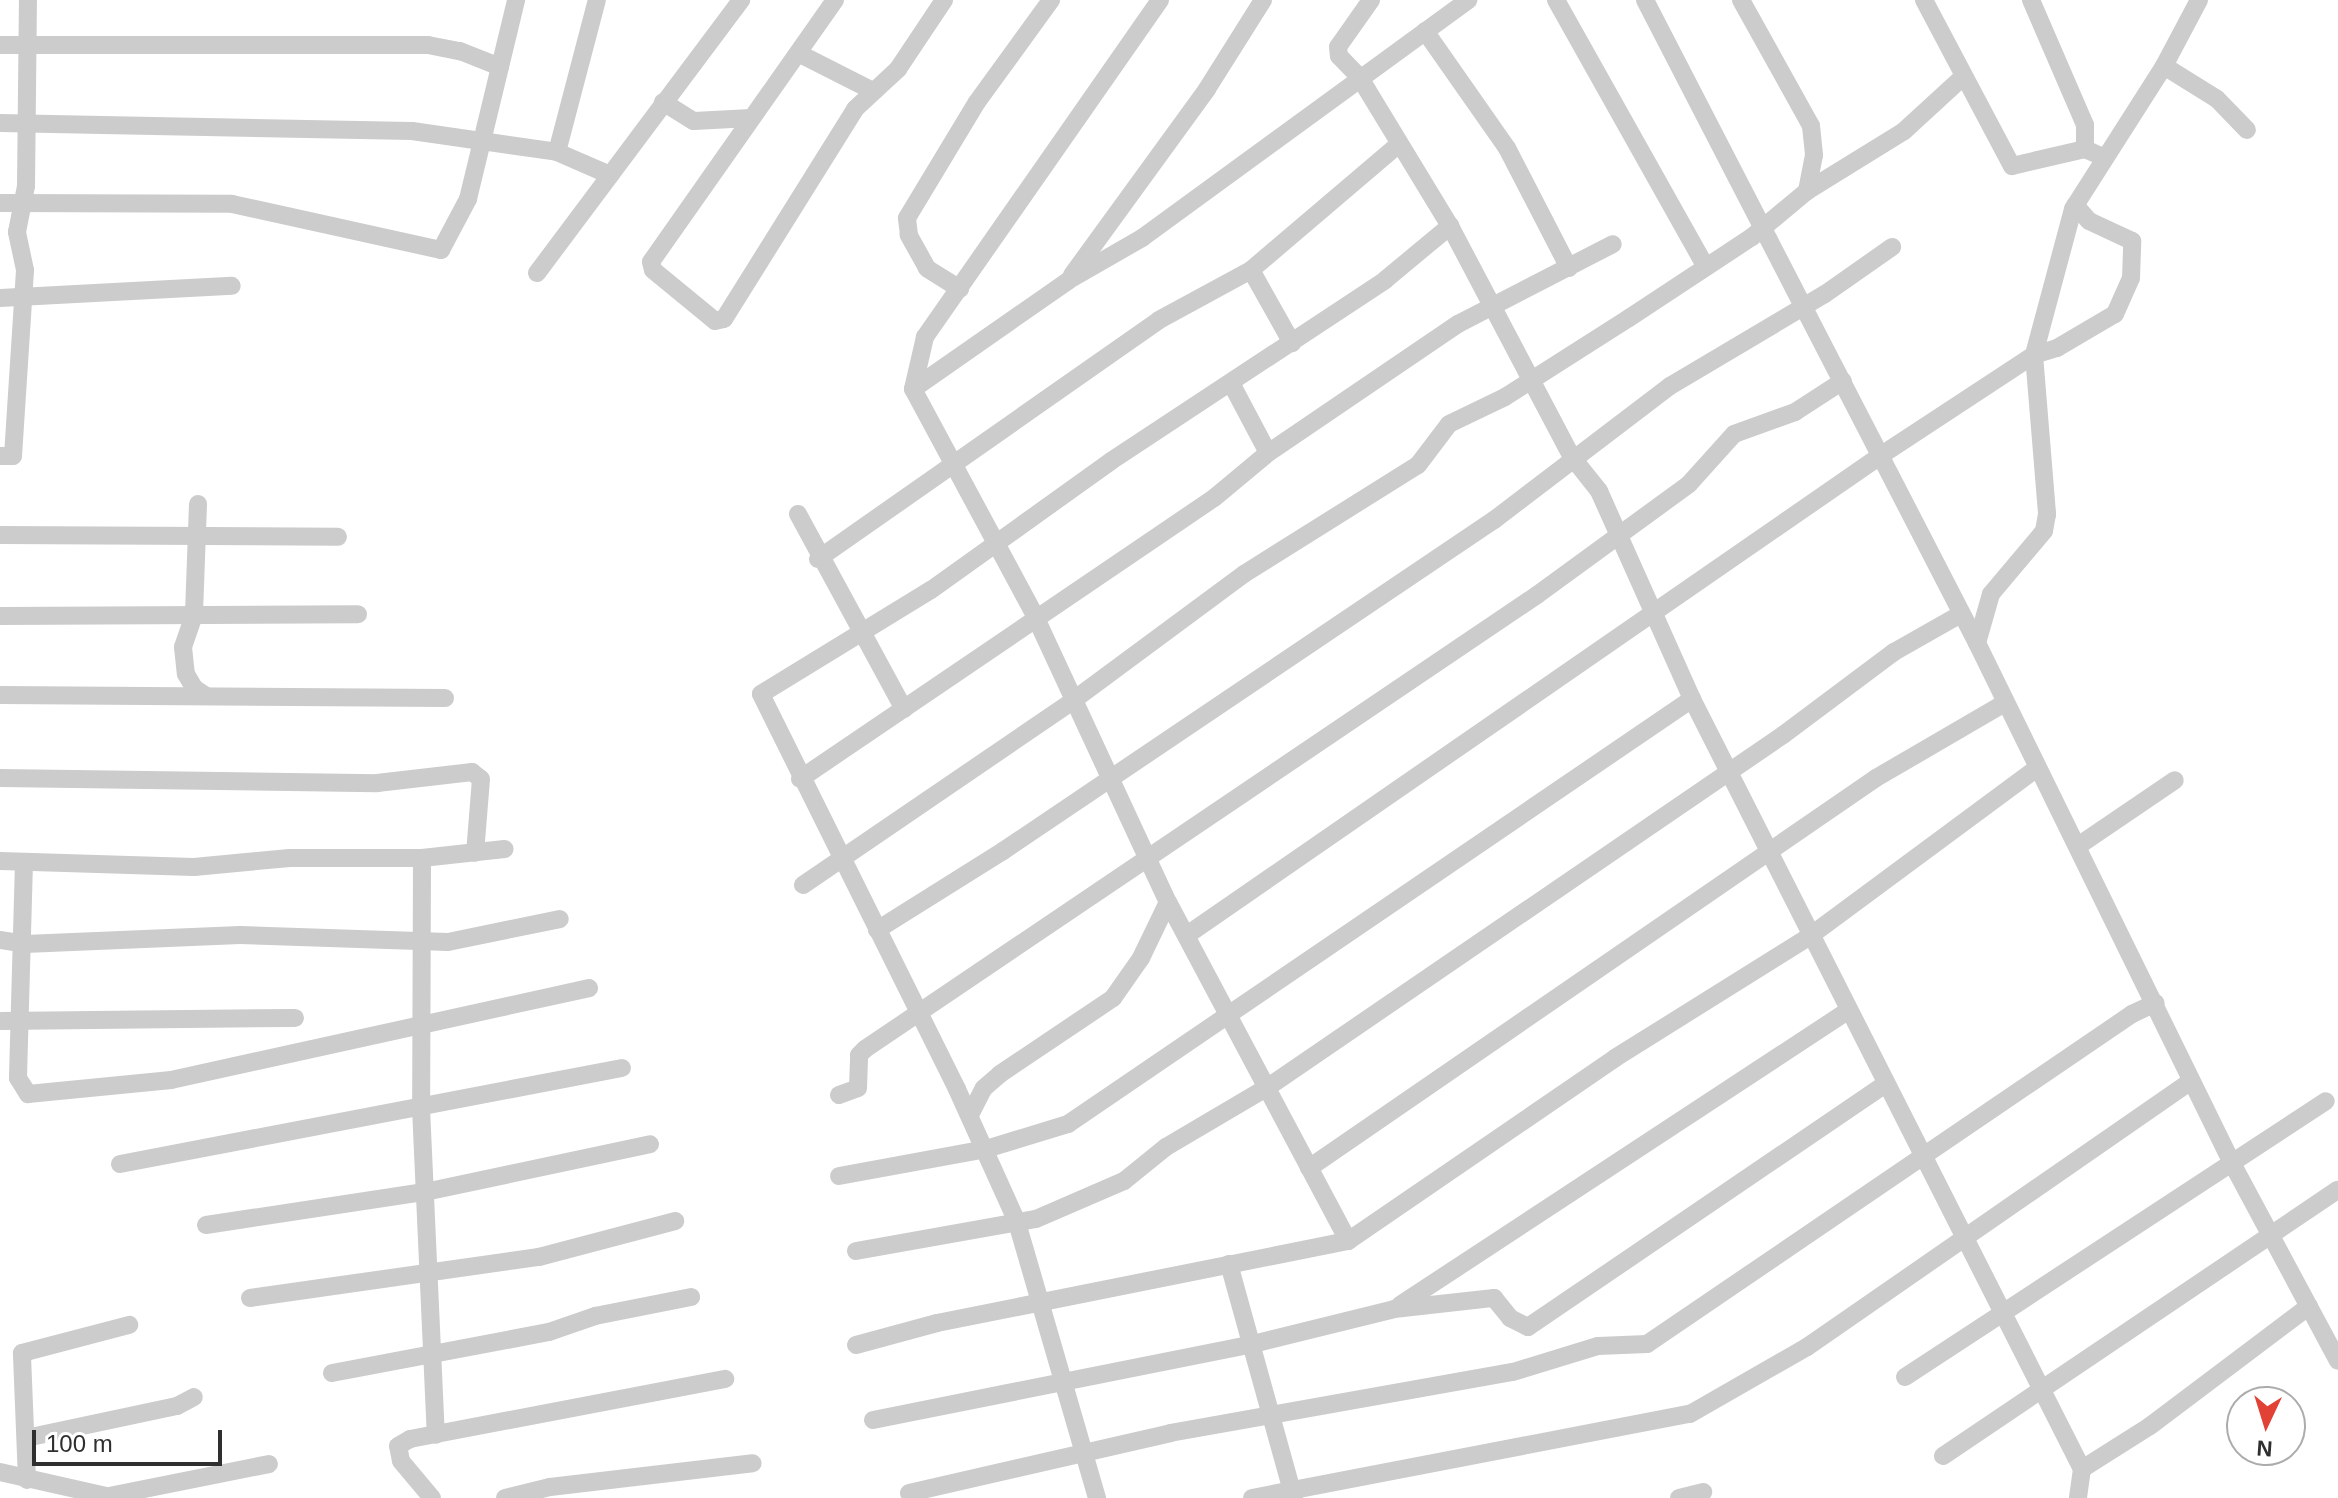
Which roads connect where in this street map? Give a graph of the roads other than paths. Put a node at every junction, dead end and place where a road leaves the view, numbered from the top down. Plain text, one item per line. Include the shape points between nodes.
1 (28, 0) edge
2 (516, 0) edge
3 (597, 0) edge
4 (741, 0) edge
5 (835, 0) edge
6 (944, 0) edge
7 (1051, 0) edge
8 (1160, 0) edge
9 (1263, 0) edge
10 (1371, 0) edge
11 (1468, 0) edge
12 (1556, 0) edge
13 (1645, 0) edge
14 (1741, 0) edge
15 (1924, 0) edge
16 (2031, 0) edge
17 (2199, 0) edge
18 (1425, 31) junction
19 (0, 45) edge
20 (27, 45) junction
21 (798, 53) junction
22 (2164, 66) junction
23 (500, 67) junction
24 (1963, 77) junction
25 (1360, 78) junction
26 (873, 91) junction
27 (663, 102) junction
28 (751, 118) junction
29 (28, 122) junction
30 (0, 123) edge
31 (2247, 130) dead end
32 (483, 139) junction
33 (1399, 144) junction
34 (2085, 149) junction
35 (557, 152) junction
36 (2103, 157) junction
37 (610, 175) junction
38 (1807, 191) junction
39 (0, 203) edge
40 (23, 203) junction
41 (2075, 205) junction
42 (1450, 226) junction
43 (1764, 227) junction
44 (1613, 244) dead end
45 (1892, 247) dead end
46 (1705, 266) junction
47 (1569, 268) junction
48 (1251, 270) junction
49 (537, 273) dead end
50 (1069, 280) junction
51 (232, 286) dead end
52 (960, 289) junction
53 (0, 298) edge
54 (20, 299) junction
55 (1804, 304) junction
56 (1495, 308) junction
57 (1292, 343) junction
58 (2034, 355) junction
59 (1534, 378) junction
60 (8, 379) edge
61 (1843, 381) junction
62 (1231, 383) junction
63 (913, 389) junction
64 (1268, 453) junction
65 (0, 456) edge
66 (1880, 456) junction
67 (1572, 457) junction
68 (956, 464) junction
69 (198, 504) dead end
70 (798, 514) dead end
71 (0, 535) edge
72 (197, 535) junction
73 (1615, 535) junction
74 (338, 537) dead end
75 (995, 544) junction
76 (818, 559) junction
77 (1654, 611) junction
78 (358, 614) dead end
79 (1961, 614) junction
80 (194, 615) junction
81 (0, 616) edge
82 (1035, 616) junction
83 (861, 635) junction
84 (1977, 643) junction
85 (0, 695) edge
86 (206, 696) junction
87 (445, 698) dead end
88 (1692, 699) junction
89 (1071, 702) junction
90 (2003, 704) junction
91 (904, 709) junction
92 (1731, 768) junction
93 (2037, 768) junction
94 (0, 778) edge
95 (800, 779) junction
96 (1111, 779) junction
97 (2175, 780) dead end
98 (2078, 846) junction
99 (505, 849) dead end
100 (1770, 850) junction
101 (475, 853) junction
102 (422, 858) junction
103 (1147, 859) junction
104 (841, 860) junction
105 (0, 861) edge
106 (24, 862) junction
107 (803, 885) dead end
108 (1168, 902) junction
109 (560, 919) dead end
110 (877, 930) junction
111 (1187, 935) junction
112 (1810, 936) junction
113 (419, 939) junction
114 (0, 940) edge
115 (25, 944) junction
116 (589, 988) dead end
117 (2156, 1003) junction
118 (1229, 1012) junction
119 (1846, 1012) junction
120 (920, 1014) junction
121 (295, 1018) dead end
122 (21, 1020) junction
123 (0, 1021) edge
124 (422, 1025) junction
125 (622, 1068) dead end
126 (2191, 1081) junction
127 (1884, 1085) junction
128 (1268, 1087) junction
129 (839, 1095) dead end
130 (2326, 1101) dead end
131 (421, 1108) junction
132 (970, 1115) junction
133 (650, 1144) dead end
134 (986, 1149) junction
135 (1926, 1157) junction
136 (120, 1164) dead end
137 (2233, 1165) junction
138 (1309, 1168) junction
139 (839, 1176) dead end
140 (2338, 1190) edge
141 (425, 1192) junction
142 (675, 1221) dead end
143 (1017, 1222) junction
144 (206, 1225) dead end
145 (2269, 1232) junction
146 (1965, 1240) junction
147 (1348, 1241) junction
148 (856, 1251) dead end
149 (1229, 1264) junction
150 (429, 1271) junction
151 (691, 1297) dead end
152 (250, 1298) dead end
153 (1042, 1303) junction
154 (2309, 1306) junction
155 (1394, 1309) junction
156 (2002, 1313) junction
157 (129, 1325) dead end
158 (1253, 1344) junction
159 (856, 1345) dead end
160 (434, 1356) junction
161 (2338, 1361) edge
162 (332, 1373) dead end
163 (1905, 1377) dead end
164 (725, 1379) dead end
165 (1064, 1381) junction
166 (2040, 1389) junction
167 (194, 1397) dead end
168 (1274, 1417) junction
169 (873, 1420) dead end
170 (436, 1435) junction
171 (26, 1438) junction
172 (1085, 1451) junction
173 (1943, 1456) dead end
174 (753, 1463) dead end
175 (269, 1464) dead end
176 (2082, 1469) junction
177 (0, 1472) edge
178 (27, 1480) junction
179 (49, 1492) edge
180 (1703, 1492) dead end
181 (909, 1493) dead end
182 (1292, 1493) edge
183 (112, 1497) edge
184 (432, 1498) edge
185 (505, 1498) edge
186 (1097, 1498) edge
187 (1252, 1498) edge
188 (1679, 1498) edge
189 (2078, 1498) edge

1 - 20 street
2 - 23 street
3 - 35 street
4 - 27 street
5 - 21 street
6 - 26 street via 898,69
7 - 52 street via 977,102 907,218 909,235 927,268
8 - 52 street
9 - 50 street via 1207,89
10 - 25 street via 1338,49 1344,65
11 - 18 street
12 - 46 street
13 - 43 street
14 - 38 street via 1811,126 1814,155
15 - 24 street
16 - 34 street via 2085,125
17 - 22 street
18 - 25 street
18 - 47 street via 1507,148
19 - 20 street
20 - 23 street via 428,45
20 - 29 street
21 - 26 street
21 - 28 street
22 - 31 street via 2217,99
22 - 36 street
23 - 32 street
24 - 34 street via 2012,166
24 - 38 street via 1904,131
25 - 33 street
25 - 50 street via 1142,238
26 - 28 street via 812,172 724,319 715,321 653,270 651,262
27 - 28 street via 694,121
27 - 37 street
29 - 30 street
29 - 32 street via 412,131
29 - 40 street
32 - 35 street
32 - 40 street via 468,199 441,250 232,204
33 - 42 street
33 - 48 street
34 - 36 street
35 - 37 street
36 - 41 street
37 - 49 street
38 - 43 street
39 - 40 street
40 - 54 street via 17,232 25,270
41 - 58 street
41 - 58 street via 2089,221 2128,235 2135,251 2131,278 2115,314 2057,348
42 - 56 street
42 - 57 street via 1385,280
43 - 46 street
43 - 55 street
44 - 47 street
45 - 55 street
46 - 59 street
47 - 56 street
48 - 57 street
48 - 68 street via 1159,320
50 - 63 street
51 - 54 street
52 - 63 street via 925,337
53 - 54 street
54 - 60 street
55 - 61 street
55 - 67 street via 1670,386 1638,415
56 - 59 street
56 - 64 street via 1458,324
57 - 62 street
58 - 66 street
58 - 84 street via 2047,514 2037,544 1991,594
59 - 67 street
59 - 89 street via 1449,424 1418,465 1244,574
60 - 65 street via 13,456
61 - 66 street
61 - 73 street via 1795,412 1734,434 1689,484
62 - 64 street
62 - 75 street
63 - 68 street
64 - 82 street via 1214,498
66 - 77 street
66 - 79 street
67 - 73 street via 1599,491
67 - 96 street via 1494,520
68 - 75 street
68 - 76 street
69 - 72 street
70 - 76 street
71 - 72 street
72 - 74 street
72 - 80 street
73 - 77 street
73 - 103 street via 1537,595
75 - 82 street
75 - 83 street
76 - 83 street
77 - 88 street
77 - 111 street
78 - 80 street
79 - 84 street
79 - 92 street via 1894,652 1876,670
80 - 81 street
80 - 86 street via 184,658 194,688
82 - 89 street
82 - 91 street
83 - 91 street
83 - 95 street via 761,694
84 - 90 street
85 - 86 street
86 - 87 street
88 - 92 street
88 - 118 street
89 - 96 street
89 - 104 street
90 - 93 street
90 - 100 street via 1876,778
91 - 95 street
92 - 100 street
92 - 128 street
93 - 98 street
93 - 112 street
94 - 101 street via 363,783 472,772 481,779
95 - 104 street
96 - 103 street
96 - 110 street
97 - 98 street
98 - 117 street
99 - 101 street
100 - 112 street
100 - 138 street
101 - 102 street
102 - 106 street via 290,858 194,867
102 - 113 street
103 - 108 street
103 - 120 street
104 - 107 street
104 - 110 street
105 - 106 street
106 - 115 street
108 - 111 street
108 - 132 street via 1141,958 1113,998 1000,1074 984,1088
109 - 113 street via 448,942
110 - 120 street
111 - 118 street
112 - 119 street
112 - 147 street via 1615,1058
113 - 115 street via 240,935
113 - 124 street
114 - 115 street
115 - 122 street
116 - 124 street
117 - 126 street
117 - 135 street via 2132,1014
118 - 128 street
118 - 134 street via 1068,1124
119 - 127 street
119 - 155 street
120 - 129 street via 859,1055 858,1088
120 - 132 street
121 - 122 street
122 - 123 street
122 - 124 street via 21,1091 41,1094 171,1080
124 - 131 street
125 - 131 street
126 - 137 street
126 - 146 street
127 - 135 street
127 - 155 street via 1538,1324 1519,1326 1494,1298
128 - 138 street
128 - 143 street via 1166,1147 1124,1181 1057,1212
130 - 137 street
131 - 136 street
131 - 141 street
132 - 134 street
133 - 141 street
134 - 139 street
134 - 143 street
135 - 146 street
135 - 168 street via 1647,1344 1598,1346 1513,1372
137 - 145 street
137 - 156 street
138 - 147 street
140 - 145 street
141 - 144 street
141 - 150 street
142 - 150 street via 539,1257
143 - 148 street
143 - 153 street
145 - 154 street
145 - 166 street
146 - 156 street
146 - 182 street via 1763,1376 1674,1421
147 - 149 street
149 - 153 street
149 - 158 street
150 - 152 street
150 - 160 street
151 - 160 street
153 - 159 street
153 - 165 street
154 - 161 street
154 - 176 street via 2150,1426
155 - 158 street
156 - 163 street
156 - 166 street
157 - 171 street via 22,1353
158 - 165 street
158 - 168 street
160 - 162 street
160 - 170 street
164 - 170 street
165 - 169 street
165 - 172 street
166 - 173 street
166 - 176 street
167 - 171 street via 177,1406
168 - 172 street
168 - 182 street
170 - 184 street via 398,1446 401,1461
171 - 178 street
172 - 181 street
172 - 186 street
174 - 185 street via 550,1487
175 - 183 street
176 - 189 street
177 - 178 street
178 - 179 street
179 - 183 street
180 - 188 street
182 - 187 street

